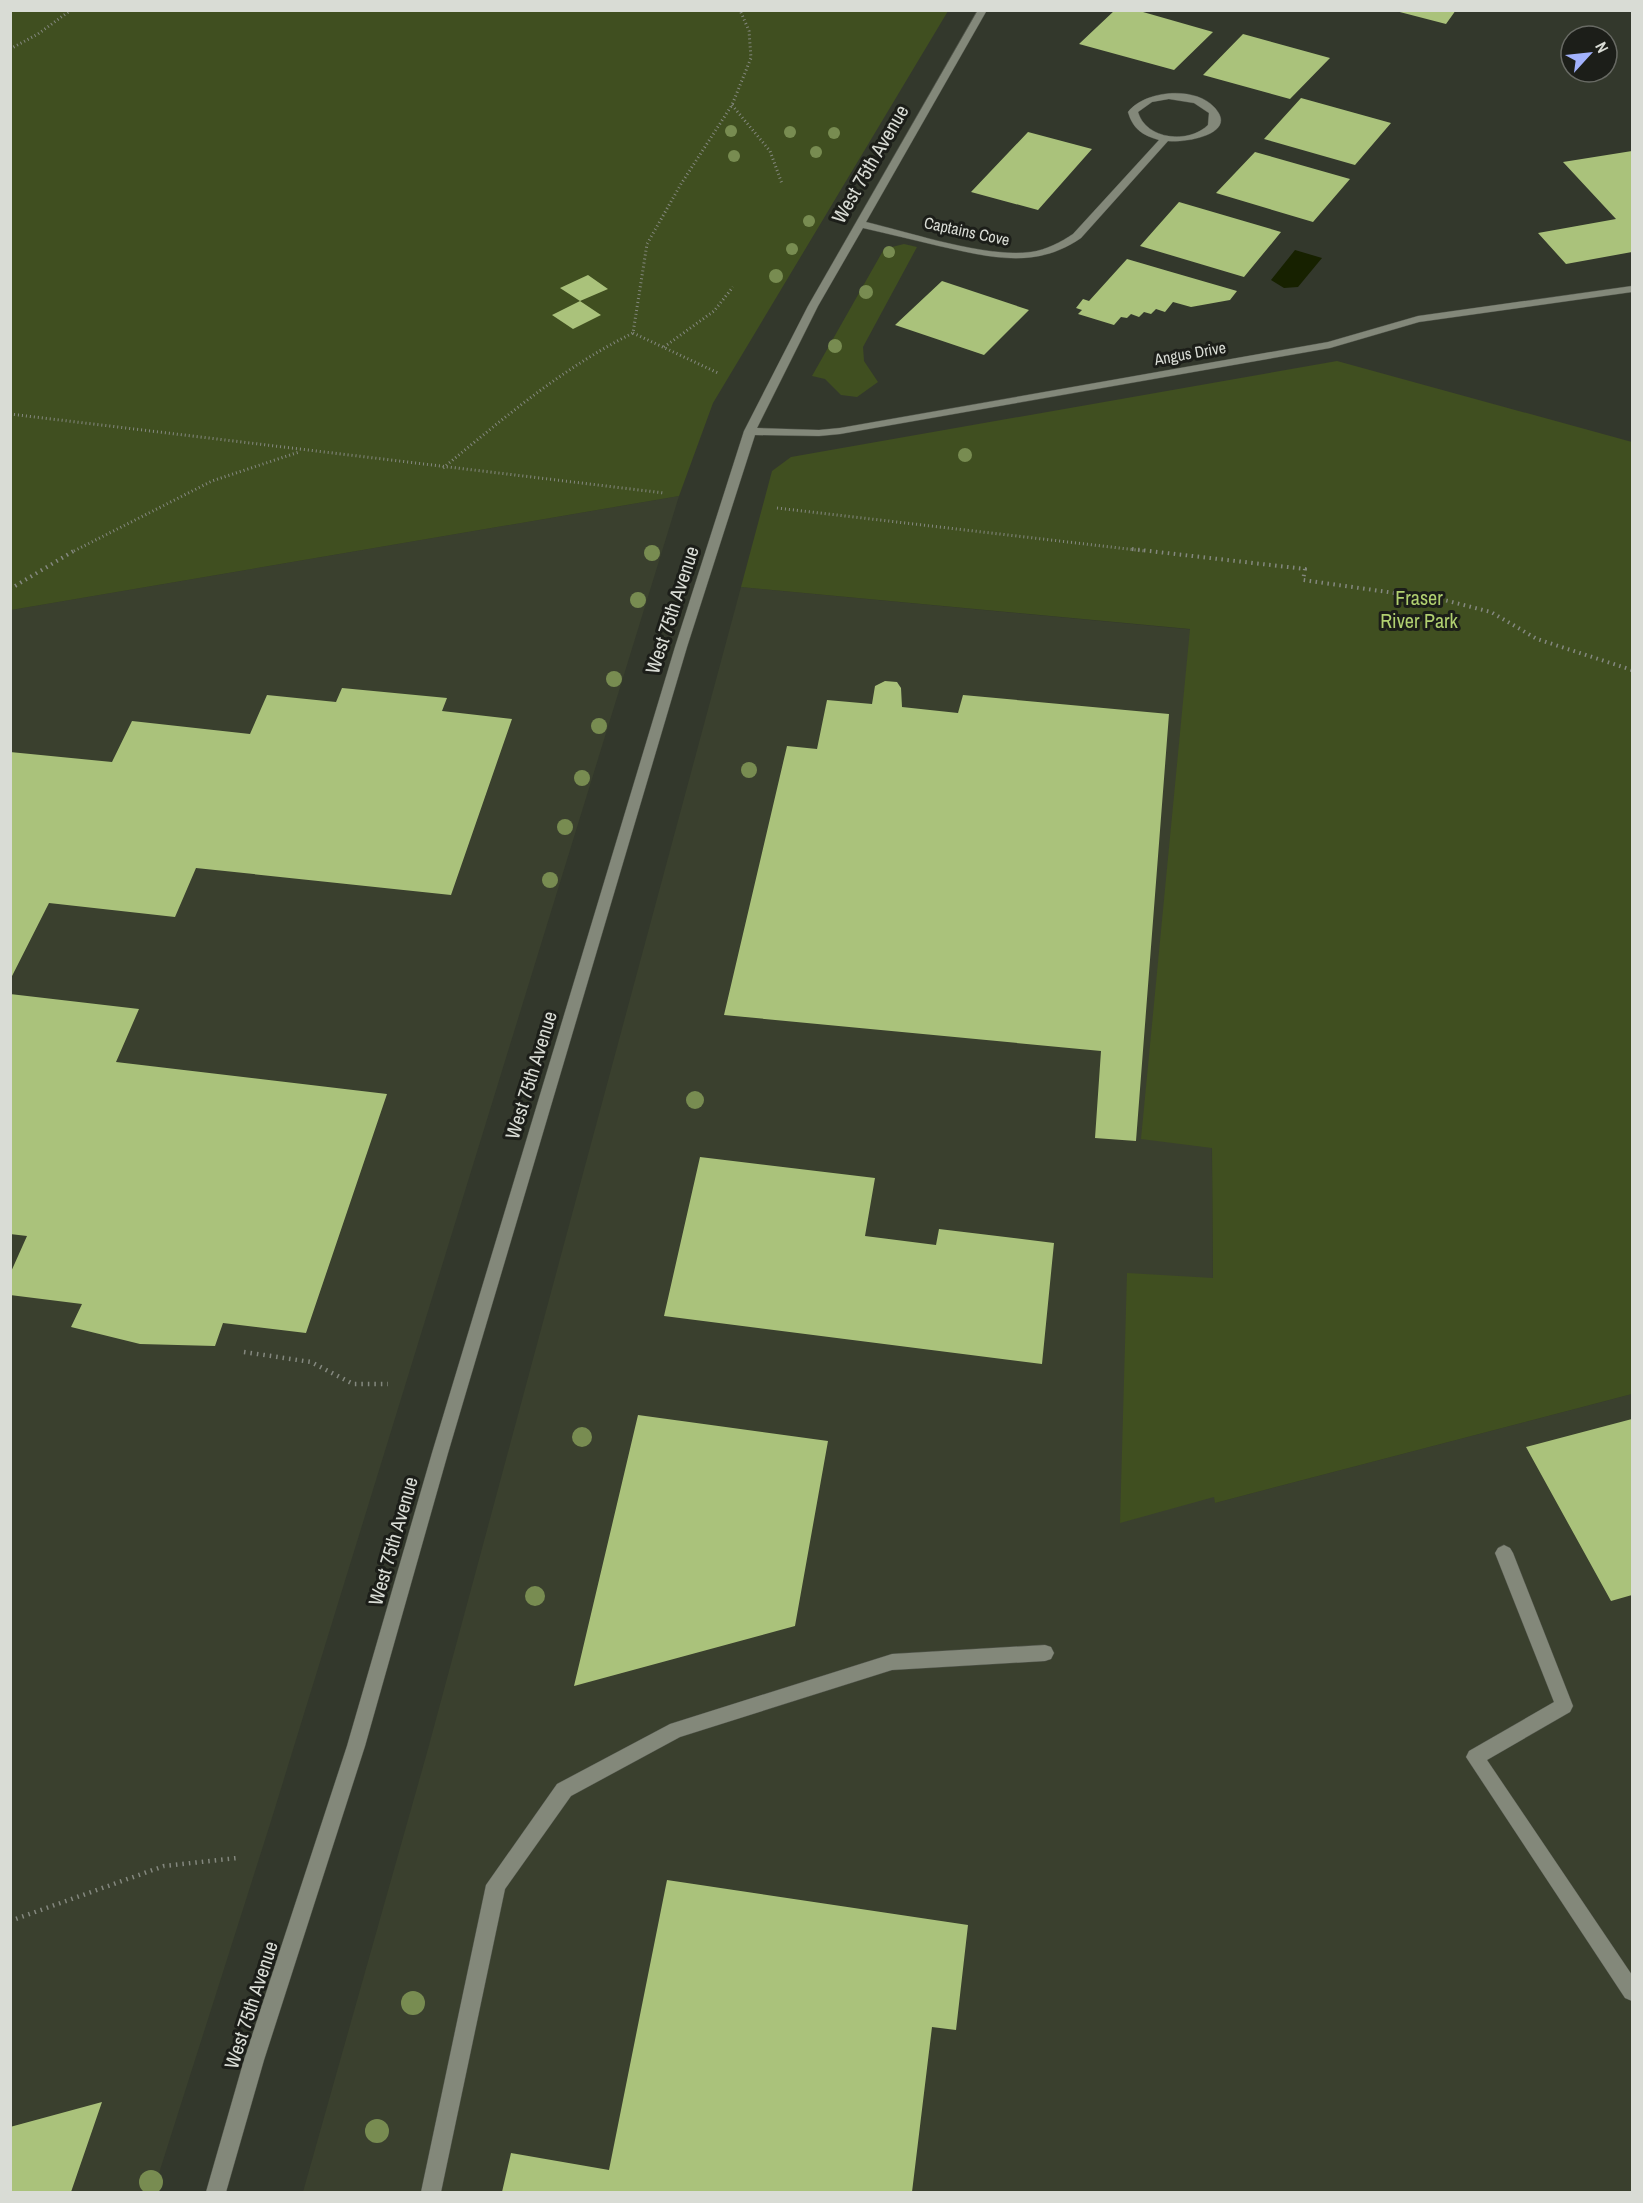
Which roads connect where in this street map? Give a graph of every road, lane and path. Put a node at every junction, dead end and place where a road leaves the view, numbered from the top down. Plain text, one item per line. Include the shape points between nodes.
1 (71, 10) edge
2 (740, 10) edge
3 (983, 10) edge
4 (10, 49) edge
5 (732, 105) junction
6 (1166, 138) junction
7 (782, 184) dead end
8 (860, 224) junction
9 (734, 287) dead end
10 (1632, 289) edge
11 (633, 333) junction
12 (663, 347) junction
13 (718, 373) dead end
14 (10, 414) edge
15 (750, 431) junction
16 (302, 450) junction
17 (443, 468) junction
18 (664, 493) dead end
19 (777, 508) dead end
20 (10, 589) edge
21 (1632, 670) edge
22 (244, 1352) dead end
23 (388, 1384) dead end
24 (1504, 1553) dead end
25 (1045, 1653) dead end
26 (237, 1858) dead end
27 (10, 1922) edge
28 (1632, 1991) edge
29 (216, 2193) edge
30 (431, 2193) edge

1 - 4 path
2 - 5 path via 749,31 751,58
3 - 8 street, West 75th Avenue
5 - 7 path via 765,141 780,166
5 - 11 path via 647,244
6 - 6 street via 1197,136 1215,124 1215,116 1210,108 1186,98 1160,97 1139,104 1133,112 1139,128
6 - 8 street, Captains Cove via 1077,236 1049,251 992,255
8 - 15 street, West 75th Avenue via 813,306
9 - 12 path via 714,311
10 - 15 street, Angus Drive via 1418,319 1330,345 840,431
11 - 12 path
11 - 17 path via 605,345 561,374
12 - 13 path
14 - 16 path
15 - 29 street, West 75th Avenue via 630,816 356,1746 254,2060
16 - 17 path
16 - 20 path via 212,481 73,551
17 - 18 path
19 - 21 path via 1305,569 1303,580 1444,600 1491,612 1537,639
22 - 23 path via 311,1362 353,1384
24 - 28 street via 1564,1706 1475,1757
25 - 30 street via 892,1662 676,1730 564,1790 496,1886
26 - 27 path via 164,1866

